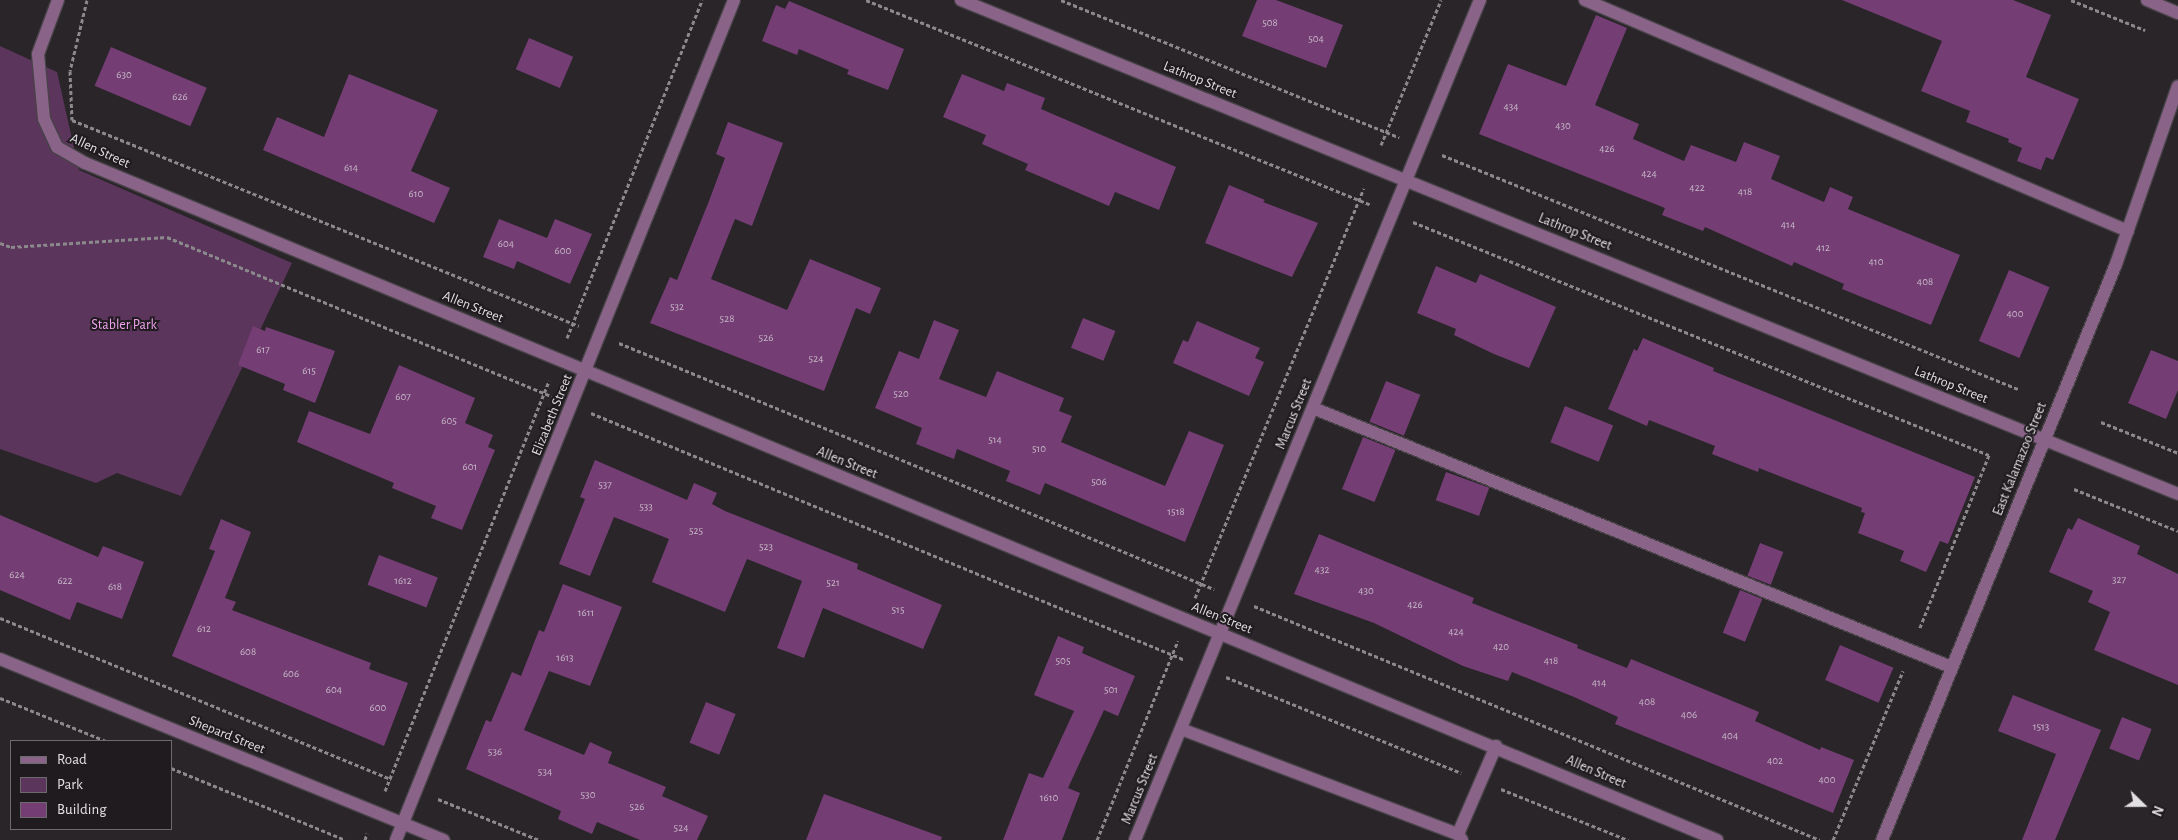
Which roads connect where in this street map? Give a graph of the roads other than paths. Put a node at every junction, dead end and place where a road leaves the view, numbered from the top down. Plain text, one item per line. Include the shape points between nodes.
1 (58, 0) edge
2 (734, 0) edge
3 (961, 0) edge
4 (1480, 0) edge
5 (1585, 0) edge
6 (2147, 0) edge
7 (2178, 13) edge
8 (2178, 86) edge
9 (1408, 180) junction
10 (2128, 231) junction
11 (586, 370) junction
12 (1313, 408) junction
13 (2046, 439) junction
14 (2178, 494) edge
15 (1220, 633) junction
16 (0, 659) edge
17 (1951, 667) junction
18 (1181, 729) junction
19 (1496, 746) junction
20 (402, 824) junction
21 (1460, 837) edge
22 (396, 840) edge
23 (443, 840) edge
24 (1135, 840) edge
25 (1717, 840) edge
26 (1882, 840) edge

1 - 11 street, Allen Street via 38,54 44,119 57,147 85,163
2 - 11 street, Elizabeth Street
3 - 9 street, Lathrop Street
4 - 9 street, Marcus Street
5 - 10 street
6 - 7 street
8 - 10 street, East Kalamazoo Street
9 - 12 street, Marcus Street
9 - 13 street, Lathrop Street
10 - 13 street, East Kalamazoo Street
11 - 15 street, Allen Street
11 - 20 street, Elizabeth Street
12 - 15 street, Marcus Street
12 - 17 street
13 - 14 street, Lathrop Street
13 - 17 street, East Kalamazoo Street
15 - 18 street, Marcus Street
15 - 19 street, Allen Street
16 - 20 street, Shepard Street
17 - 26 street, East Kalamazoo Street
18 - 21 street
18 - 24 street, Marcus Street
19 - 21 street
19 - 25 street, Allen Street
20 - 22 street, Elizabeth Street
20 - 23 street, Shepard Street

